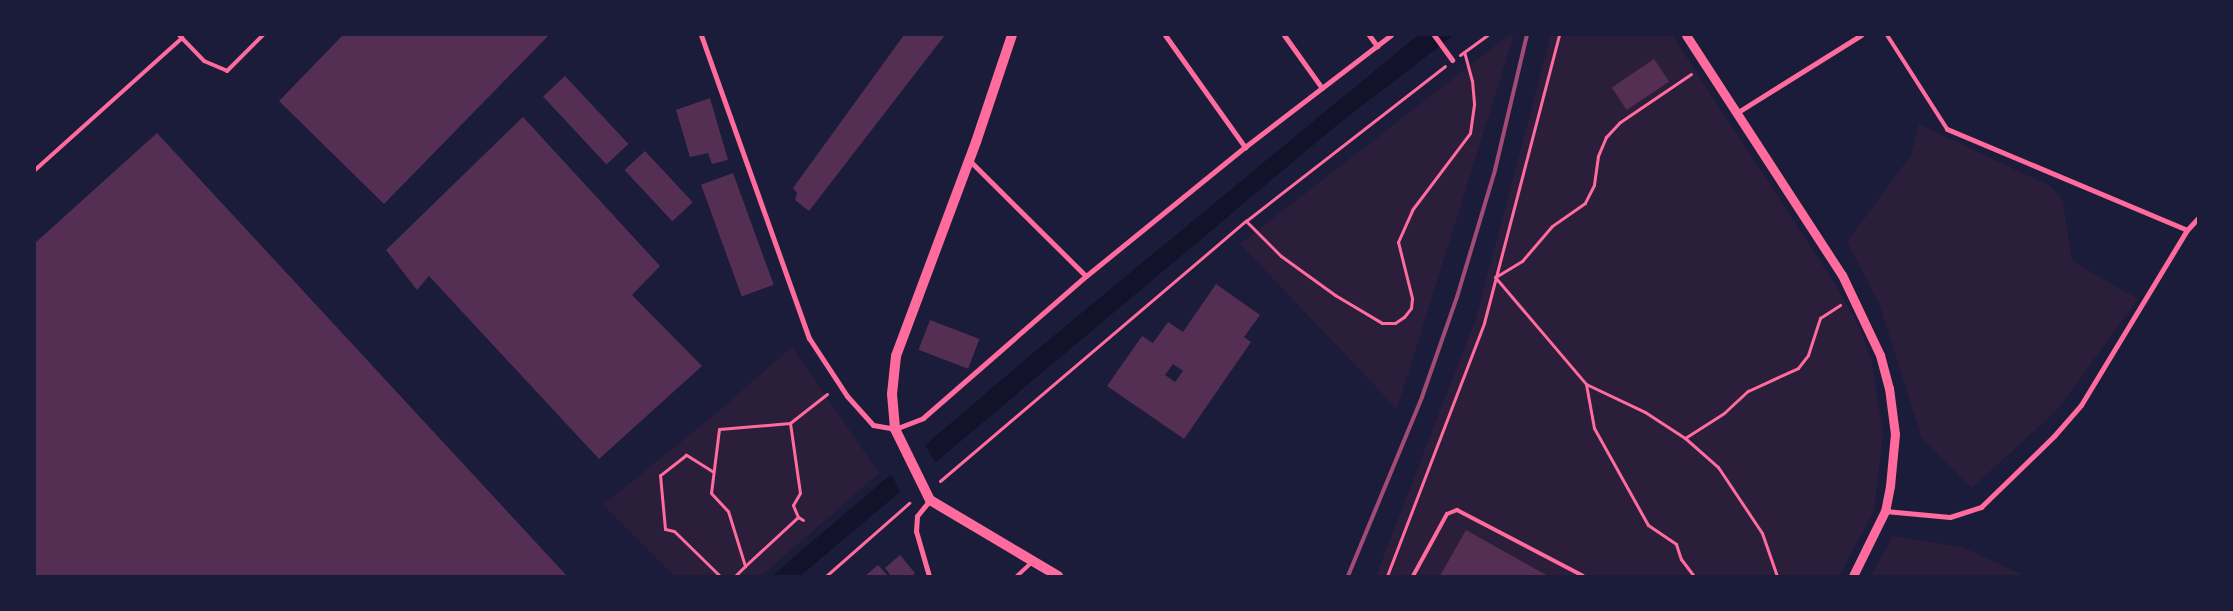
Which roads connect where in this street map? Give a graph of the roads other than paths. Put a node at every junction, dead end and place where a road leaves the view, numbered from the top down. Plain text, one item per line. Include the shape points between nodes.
1 (263, 35) edge
2 (702, 35) edge
3 (1012, 35) edge
4 (1165, 35) edge
5 (1284, 35) edge
6 (1369, 35) edge
7 (1391, 35) edge
8 (1434, 35) edge
9 (1686, 35) edge
10 (1861, 35) edge
11 (1887, 35) edge
12 (180, 36) edge
13 (1377, 46) junction
14 (1452, 60) road end
15 (1322, 88) junction
16 (1738, 112) junction
17 (1947, 129) joint
18 (1245, 147) junction
19 (968, 159) junction
20 (35, 170) edge
21 (2198, 218) edge
22 (2187, 230) junction
23 (1086, 276) junction
24 (895, 429) junction
25 (930, 500) junction
26 (1886, 511) junction
27 (1033, 562) junction
28 (928, 575) edge
29 (1017, 576) edge
30 (1058, 576) edge
31 (1413, 576) edge
32 (1583, 576) edge
33 (1852, 576) edge

1 - 12 lane via 227,71 204,61
2 - 24 street via 809,338 847,396 873,425
3 - 19 main road
4 - 18 street
5 - 15 street
6 - 13 street
7 - 13 street
8 - 14 street
9 - 16 street
10 - 16 street
11 - 17 lane
12 - 20 lane
13 - 15 street
15 - 18 street
16 - 26 street via 1842,275 1880,355 1889,388 1895,434
17 - 22 street
18 - 23 street
19 - 23 street
19 - 24 main road via 896,356 892,394
21 - 22 street
22 - 26 street via 2081,405 2054,436 1980,507 1950,517
23 - 24 street via 923,418
24 - 25 main road
25 - 27 main road
25 - 28 street via 917,516 916,531
26 - 33 street
27 - 29 lane
27 - 30 main road
31 - 32 lane via 1447,514 1457,510

